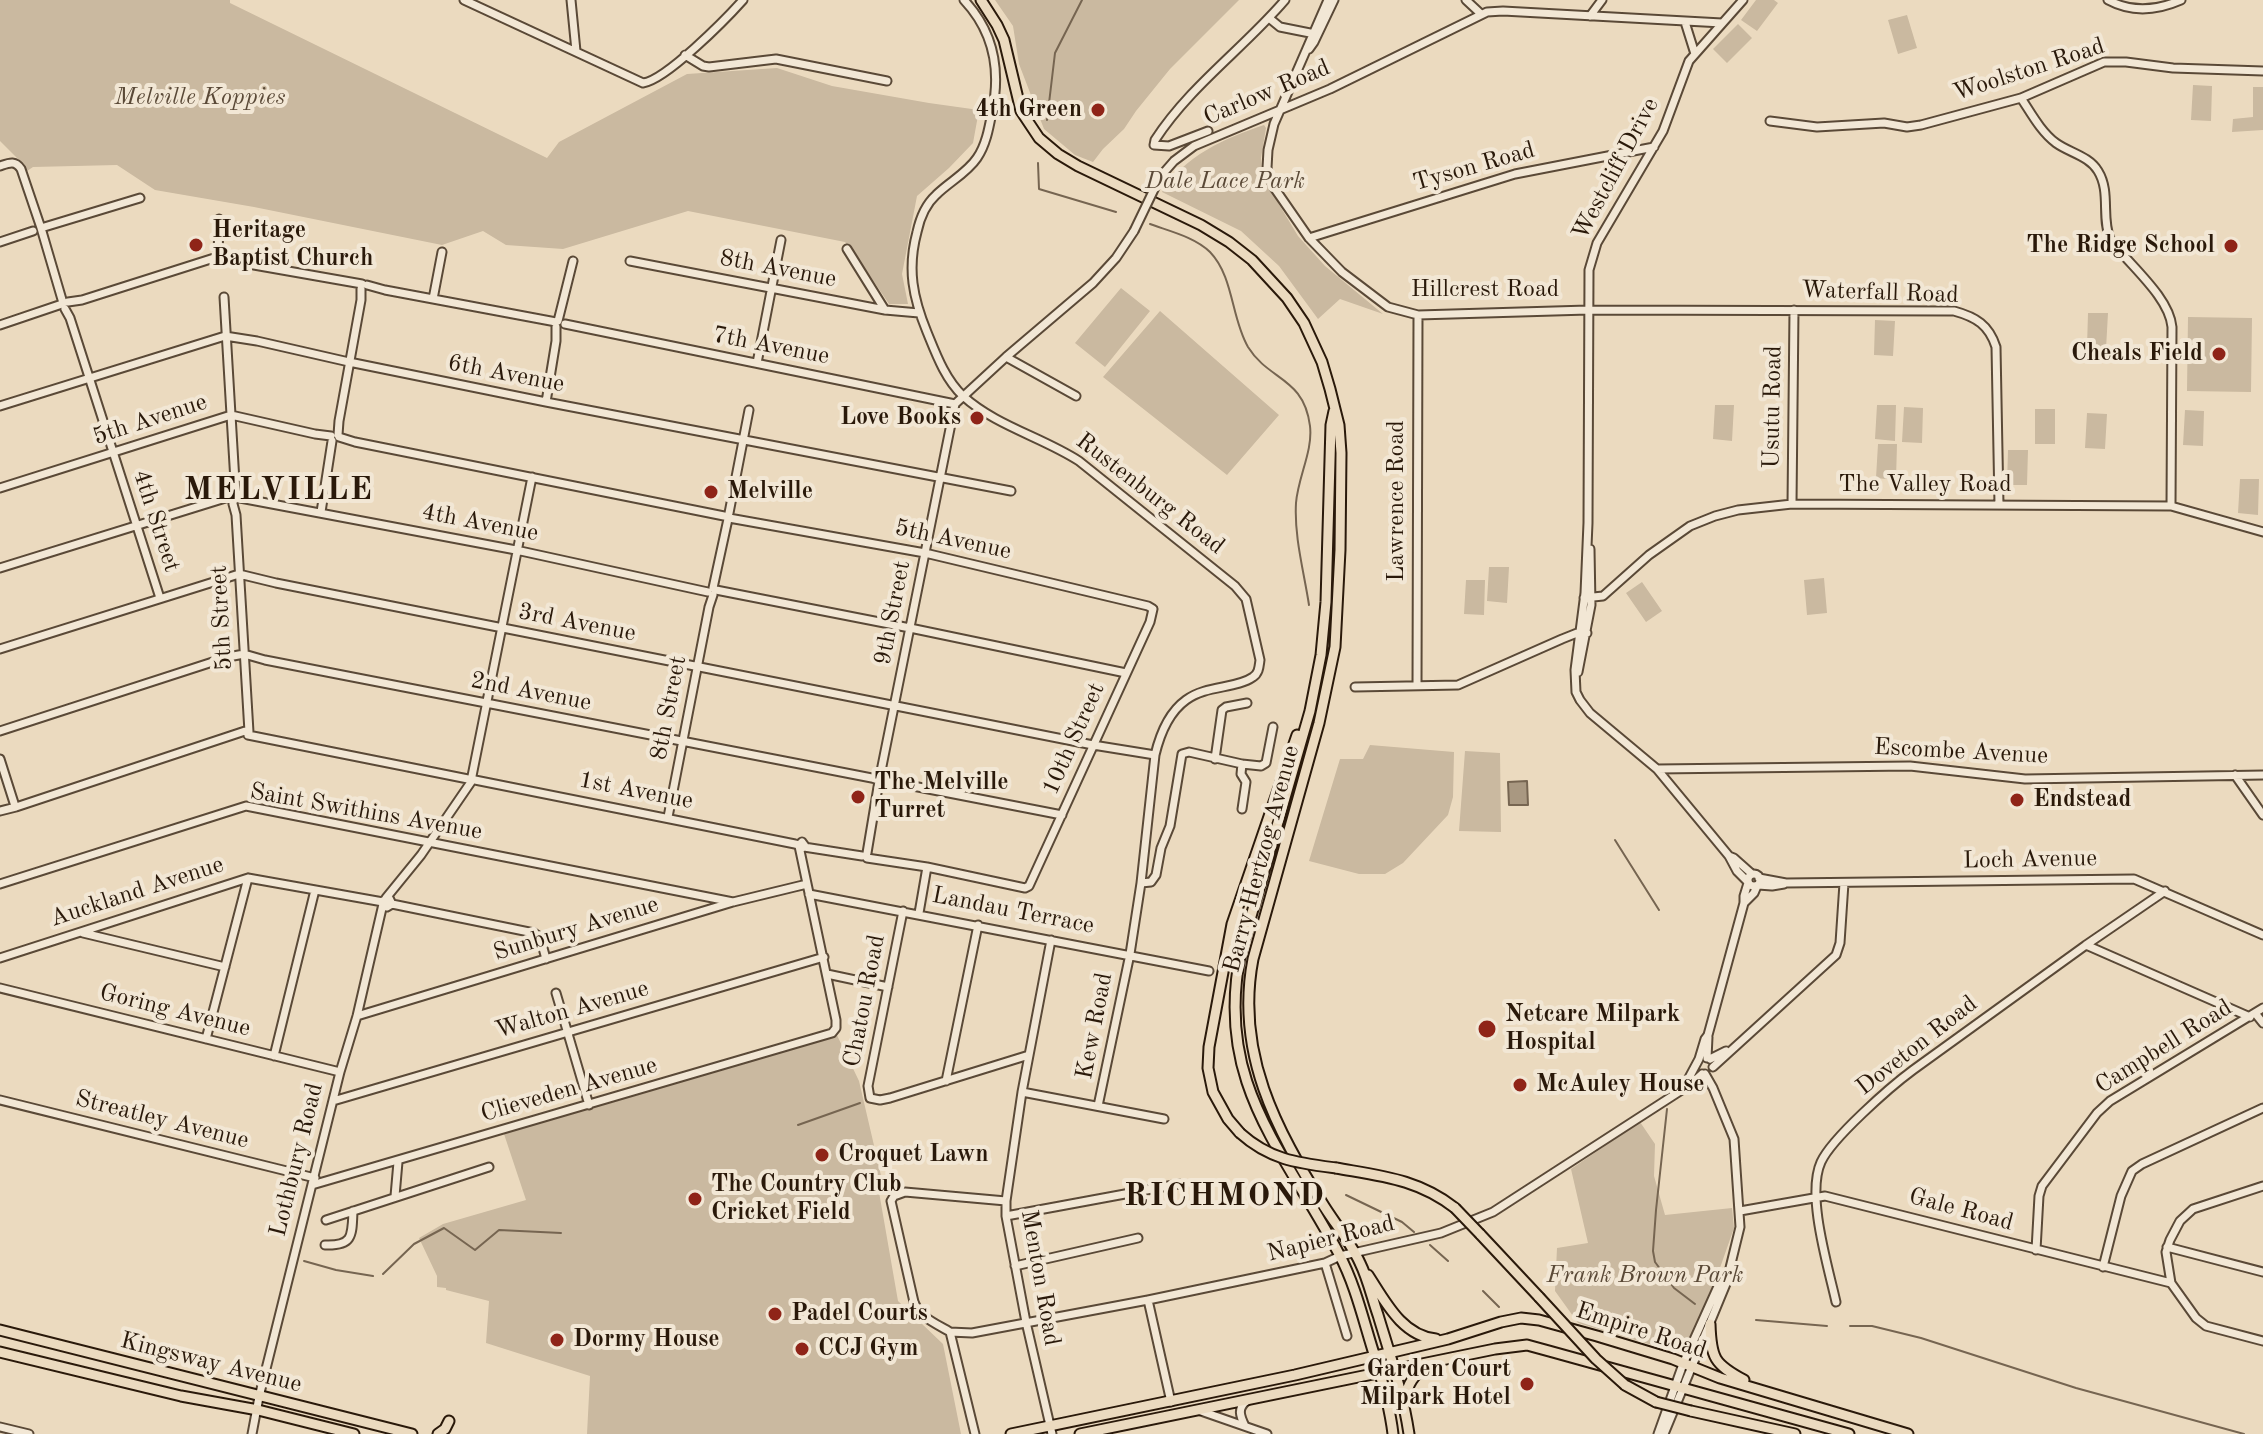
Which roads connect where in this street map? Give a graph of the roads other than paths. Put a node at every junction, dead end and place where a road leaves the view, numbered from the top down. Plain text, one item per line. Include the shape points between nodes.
1 (464, 0) edge
2 (571, 0) edge
3 (743, 0) edge
4 (964, 0) edge
5 (981, 0) edge
6 (1285, 0) edge
7 (1331, 0) edge
8 (1466, 0) edge
9 (1602, 0) edge
10 (1743, 0) edge
11 (2108, 0) edge
12 (2181, 0) edge
13 (1481, 14) junction
14 (1590, 16) junction
15 (1269, 18) junction
16 (1685, 22) junction
17 (1722, 23) junction
18 (1316, 34) junction
19 (576, 51) junction
20 (1695, 54) junction
21 (685, 55) junction
22 (2263, 71) edge
23 (887, 81) dead end
24 (2021, 98) junction
25 (1279, 112) junction
26 (1770, 121) dead end
27 (1208, 131) dead end
28 (1654, 147) junction
29 (0, 166) edge
30 (140, 198) dead end
31 (219, 219) dead end
32 (37, 230) junction
33 (1309, 238) junction
34 (781, 240) dead end
35 (0, 242) edge
36 (847, 249) dead end
37 (442, 252) dead end
38 (218, 258) junction
39 (573, 261) dead end
40 (630, 261) dead end
41 (364, 288) junction
42 (770, 288) junction
43 (224, 297) dead end
44 (433, 299) junction
45 (66, 305) junction
46 (885, 310) junction
47 (1588, 310) junction
48 (1794, 310) junction
49 (919, 313) junction
50 (1418, 315) junction
51 (0, 325) edge
52 (560, 325) junction
53 (225, 336) junction
54 (1006, 357) junction
55 (349, 362) junction
56 (757, 363) junction
57 (89, 378) junction
58 (963, 396) junction
59 (1076, 396) dead end
60 (546, 402) junction
61 (955, 404) junction
62 (0, 406) edge
63 (1335, 408) junction
64 (749, 410) dead end
65 (231, 415) junction
66 (335, 438) junction
67 (744, 439) junction
68 (113, 452) junction
69 (532, 477) junction
70 (940, 477) junction
71 (0, 488) edge
72 (1011, 491) dead end
73 (236, 499) junction
74 (1792, 504) junction
75 (1999, 505) junction
76 (2171, 506) junction
77 (321, 512) junction
78 (726, 515) junction
79 (136, 525) junction
80 (2263, 532) edge
81 (516, 550) junction
82 (925, 553) junction
83 (0, 568) edge
84 (239, 574) junction
85 (712, 592) junction
86 (1588, 595) junction
87 (160, 598) junction
88 (1153, 609) joint
89 (502, 628) junction
90 (910, 628) junction
91 (1583, 633) junction
92 (0, 649) edge
93 (244, 654) junction
94 (698, 668) junction
95 (1126, 673) junction
96 (1417, 686) junction
97 (1355, 687) dead end
98 (1314, 694) junction
99 (487, 703) junction
100 (1247, 703) dead end
101 (895, 705) junction
102 (1273, 727) dead end
103 (0, 731) edge
104 (247, 733) junction
105 (683, 743) junction
106 (1093, 745) junction
107 (1155, 755) junction
108 (0, 759) edge
109 (1215, 759) junction
110 (1242, 764) junction
111 (1657, 769) junction
112 (2235, 775) junction
113 (2263, 775) edge
114 (471, 780) junction
115 (879, 781) junction
116 (15, 805) junction
117 (1242, 809) dead end
118 (1, 810) edge
119 (1062, 815) junction
120 (2263, 815) edge
121 (668, 817) junction
122 (429, 842) junction
123 (802, 845) junction
124 (865, 854) junction
125 (927, 867) junction
126 (248, 878) junction
127 (1754, 881) junction
128 (1141, 883) junction
129 (1844, 883) junction
130 (0, 884) edge
131 (807, 884) junction
132 (1030, 885) joint
133 (315, 890) junction
134 (2165, 891) junction
135 (809, 894) junction
136 (733, 902) junction
137 (387, 903) junction
138 (903, 911) junction
139 (919, 913) junction
140 (978, 925) junction
141 (81, 932) junction
142 (2263, 935) edge
143 (1051, 940) junction
144 (2086, 945) junction
145 (1130, 954) junction
146 (824, 957) junction
147 (0, 958) edge
148 (546, 959) junction
149 (225, 967) junction
150 (1209, 971) dead end
151 (827, 974) junction
152 (888, 987) junction
153 (0, 988) edge
154 (556, 993) dead end
155 (2263, 1008) edge
156 (2253, 1015) junction
157 (357, 1016) junction
158 (2263, 1023) edge
159 (567, 1032) junction
160 (206, 1039) junction
161 (1029, 1055) junction
162 (274, 1056) junction
163 (1705, 1066) junction
164 (340, 1072) junction
165 (946, 1081) junction
166 (1022, 1092) junction
167 (0, 1100) edge
168 (333, 1101) junction
169 (589, 1105) junction
170 (1098, 1106) junction
171 (2263, 1108) edge
172 (1164, 1119) dead end
173 (398, 1162) junction
174 (489, 1167) dead end
175 (314, 1182) junction
176 (1179, 1184) dead end
177 (2263, 1186) edge
178 (2249, 1190) junction
179 (2263, 1194) edge
180 (395, 1196) junction
181 (1816, 1196) junction
182 (1006, 1201) junction
183 (353, 1211) junction
184 (1740, 1211) junction
185 (1006, 1216) junction
186 (326, 1220) dead end
187 (1138, 1238) dead end
188 (325, 1245) dead end
189 (2167, 1247) junction
190 (2036, 1250) junction
191 (1355, 1253) junction
192 (1340, 1256) junction
193 (1325, 1263) junction
194 (1015, 1266) junction
195 (1362, 1266) junction
196 (2103, 1267) junction
197 (2263, 1272) edge
198 (1727, 1275) junction
199 (2171, 1283) junction
200 (1148, 1300) junction
201 (1836, 1302) dead end
202 (1026, 1322) junction
203 (1710, 1324) junction
204 (0, 1330) edge
205 (950, 1332) junction
206 (1347, 1336) dead end
207 (1448, 1339) junction
208 (2263, 1341) edge
209 (0, 1352) edge
210 (1389, 1352) junction
211 (1374, 1356) junction
212 (1435, 1362) junction
213 (1688, 1366) junction
214 (1395, 1370) junction
215 (1380, 1373) junction
216 (1679, 1388) junction
217 (1761, 1389) junction
218 (259, 1397) junction
219 (1249, 1399) junction
220 (1171, 1402) junction
221 (1404, 1404) junction
222 (258, 1410) junction
223 (1198, 1410) junction
224 (449, 1421) dead end
225 (1245, 1426) junction
226 (0, 1427) edge
227 (1051, 1430) edge
228 (1409, 1433) edge
229 (29, 1434) edge
230 (252, 1434) edge
231 (354, 1434) edge
232 (412, 1434) edge
233 (438, 1434) edge
234 (975, 1434) edge
235 (1011, 1434) edge
236 (1080, 1434) edge
237 (1267, 1434) edge
238 (1393, 1434) edge
239 (1658, 1434) edge
240 (1664, 1434) edge
241 (1795, 1434) edge
242 (1849, 1434) edge
243 (1908, 1434) edge

1 - 19 street
2 - 19 street
3 - 21 street
4 - 49 street, Rustenburg Road via 991,43 996,95 977,157 930,200 919,223 911,271
5 - 63 main road, Barry Hertzog Avenue via 999,29 1017,99 1039,138 1078,166 1215,232 1252,260 1304,323
6 - 15 street
7 - 18 street, Hillcrest Road
8 - 13 street
9 - 14 street
10 - 17 street, Westcliff Drive
11 - 12 street via 2141,9
13 - 14 street, Carlow Road
13 - 25 street, Carlow Road
14 - 16 street, Carlow Road
15 - 18 street via 1280,27
15 - 27 street via 1176,110 1154,145 1169,146
16 - 17 street, Carlow Road
16 - 20 street
17 - 20 street, Westcliff Drive
18 - 25 street, Hillcrest Road
19 - 21 street via 646,83
20 - 28 street, Westcliff Drive
21 - 23 street via 709,67 776,59
22 - 24 street, Woolston Road via 2109,61
24 - 26 street, Woolston Road via 1904,127
24 - 76 street via 2049,137 2098,170 2110,239 2168,310
25 - 33 street, Hillcrest Road via 1269,140 1268,173
25 - 54 street, Carlow Road, bridge via 1194,146 1174,161 1116,258
28 - 33 street, Tyson Road via 1515,174
28 - 47 street, Westcliff Drive via 1597,243 1589,270
29 - 32 street, 4th Street via 12,162 21,169
30 - 32 street
31 - 38 street
32 - 35 street
32 - 45 street, 4th Street
33 - 50 street, Hillcrest Road via 1379,301
34 - 42 street
36 - 46 street
37 - 44 street
38 - 41 street, 7th Avenue
38 - 45 street, 7th Avenue
39 - 52 street
40 - 42 street, 8th Avenue
41 - 44 street, 7th Avenue
41 - 55 street
42 - 46 street, 8th Avenue
42 - 56 street
43 - 53 street, 5th Street
44 - 52 street, 7th Avenue
45 - 51 street, 7th Avenue
45 - 57 street, 4th Street
46 - 49 street, 8th Avenue
47 - 48 street, Waterfall Road
47 - 50 street, Hillcrest Road
47 - 86 street, Westcliff Drive
48 - 74 street, Usutu Road
48 - 75 street, Waterfall Road via 1954,311 1984,324 1996,347
49 - 58 street, Rustenburg Road via 946,374
50 - 96 street, Lawrence Road
52 - 56 street, 7th Avenue
52 - 60 street
53 - 55 street, 6th Avenue
53 - 57 street, 6th Avenue
53 - 65 street, 5th Street
54 - 58 street, Carlow Road
54 - 59 street
55 - 60 street, 6th Avenue
55 - 66 street
56 - 61 street, 7th Avenue
57 - 62 street, 6th Avenue
57 - 68 street, 4th Street
58 - 61 street
58 - 107 street, Rustenburg Road via 1079,461 1246,599 1259,670 1252,678 1187,699 1165,725
60 - 67 street, 6th Avenue
61 - 70 street, 9th Street
63 - 98 main road, Barry Hertzog Avenue via 1325,617
63 - 191 main road, Barry Hertzog Avenue via 1341,481 1335,647 1253,959 1248,1014 1254,1059 1270,1109
64 - 67 street, 8th Street
65 - 66 street, 5th Avenue
65 - 68 street, 5th Avenue
65 - 73 street, 5th Street
66 - 69 street, 5th Avenue
66 - 77 street
67 - 70 street, 6th Avenue
67 - 78 street, 8th Street
68 - 71 street, 5th Avenue
68 - 79 street, 4th Street
69 - 78 street, 5th Avenue
69 - 81 street, Lothbury Road
70 - 72 street, 6th Avenue
70 - 82 street, 9th Street
73 - 77 street, 4th Avenue
73 - 79 street
73 - 84 street, 5th Street
74 - 75 street, The Valley Road
74 - 86 street, The Valley Road via 1738,510 1690,526 1610,590
75 - 76 street, The Valley Road
76 - 80 street, The Valley Road
77 - 81 street, 4th Avenue
78 - 82 street, 5th Avenue
78 - 85 street, 8th Street
79 - 83 street
79 - 87 street, 4th Street
81 - 85 street, 4th Avenue
81 - 89 street, Lothbury Road
82 - 88 street, 5th Avenue
82 - 90 street, 9th Street
84 - 87 street
84 - 89 street, 3rd Avenue
84 - 93 street, 5th Street
85 - 90 street, 4th Avenue
85 - 94 street, 8th Street
86 - 91 street, Westcliff Drive
87 - 92 street
88 - 95 street, 10th Street
89 - 94 street, 3rd Avenue
89 - 99 street, Lothbury Road
90 - 95 street, 4th Avenue
90 - 101 street, 9th Street
91 - 96 street via 1458,685
91 - 111 street, Westcliff Drive via 1576,692 1585,707
93 - 99 street, 2nd Avenue
93 - 103 street, 2nd Avenue
93 - 104 street, 5th Street
94 - 101 street, 3rd Avenue
94 - 105 street, 8th Street
95 - 106 street, 10th Street
96 - 97 street
98 - 192 main road, Barry Hertzog Avenue via 1241,951 1235,1027 1255,1107
98 - 241 main road, bridge via 1228,941 1208,1057 1220,1107 1240,1133 1282,1159 1411,1183 1433,1192 1455,1208 1625,1385 1656,1402
99 - 105 street, 2nd Avenue
99 - 114 street, Lothbury Road
100 - 109 street via 1222,710
101 - 106 street, 3rd Avenue
101 - 115 street, 9th Street
102 - 110 street via 1266,763
104 - 114 street, 1st Avenue
104 - 116 street
105 - 115 street, 2nd Avenue
105 - 121 street, 8th Street
106 - 107 street, 3rd Avenue
106 - 119 street, 10th Street
107 - 128 street, Rustenburg Road
108 - 116 street
109 - 110 street
109 - 128 street via 1187,752 1181,756 1171,824 1156,875
110 - 117 street
111 - 112 street, Escombe Avenue via 1886,765 2025,779
111 - 127 street, Westcliff Drive via 1737,871
112 - 113 street, Escombe Avenue
112 - 120 street
114 - 121 street, 1st Avenue
114 - 122 street, Lothbury Road
115 - 119 street, 2nd Avenue
115 - 124 street, 9th Street
116 - 118 street
119 - 132 street, 10th Street
121 - 123 street, 1st Avenue
122 - 130 street, Saint Swithins Avenue via 246,806
122 - 136 street, Saint Swithins Avenue
122 - 137 street, Lothbury Road
123 - 124 street, 1st Avenue
123 - 131 street
124 - 125 street, 1st Avenue
125 - 132 street, 1st Avenue
125 - 139 street
126 - 133 street, Auckland Avenue
126 - 141 street, Auckland Avenue
126 - 149 street
127 - 129 street, Loch Avenue via 1772,886
127 - 163 street via 1708,1035
128 - 145 street, Rustenburg Road
129 - 134 street, Loch Avenue via 2128,879
129 - 163 street, Napier Road via 1836,955 1737,1047
131 - 135 street
131 - 136 street, Sunbury Avenue
133 - 137 street, Auckland Avenue
133 - 162 street
134 - 142 street, Loch Avenue
134 - 144 street, Doveton Road
135 - 138 street, Landau Terrace
135 - 146 street
136 - 148 street, Sunbury Avenue
137 - 148 street, Auckland Avenue via 534,933
137 - 157 street, Lothbury Road
138 - 139 street, Landau Terrace
138 - 152 street, Chatou Road
139 - 140 street, Landau Terrace
140 - 143 street, Landau Terrace
140 - 165 street
141 - 147 street, Auckland Avenue
141 - 149 street
143 - 145 street, Landau Terrace
143 - 161 street, Menton Road
144 - 156 street
144 - 181 street, Doveton Road via 1896,1083 1825,1154
145 - 150 street, Landau Terrace
145 - 170 street, Kew Road
146 - 151 street
146 - 159 street, Walton Avenue
148 - 157 street, Sunbury Avenue
149 - 160 street
151 - 152 street
151 - 169 street, Clieveden Avenue via 835,1031
152 - 165 street, Chatou Road via 870,1098 890,1098
153 - 160 street, Goring Avenue
154 - 159 street
155 - 156 street, Campbell Road
156 - 158 street
156 - 190 street, Campbell Road via 2104,1106 2042,1186
157 - 164 street, Lothbury Road
159 - 168 street, Walton Avenue
159 - 169 street
160 - 162 street, Goring Avenue
161 - 165 street
161 - 166 street, Menton Road
162 - 164 street, Goring Avenue
163 - 184 street via 1734,1139
163 - 191 street, Napier Road via 1684,1087 1493,1212 1441,1233
164 - 168 street, Lothbury Road
166 - 170 street
166 - 182 street, Menton Road
167 - 175 street, Streatley Avenue
168 - 175 street, Lothbury Road
169 - 173 street, Clieveden Avenue
170 - 172 street
171 - 196 street via 2132,1171
173 - 175 street, Clieveden Avenue
173 - 180 street
174 - 180 street
175 - 218 street, Lothbury Road
176 - 185 street
177 - 178 street
178 - 179 street
178 - 189 street via 2193,1209
180 - 183 street
181 - 184 street, Gale Road
181 - 190 street, Gale Road
181 - 201 street, Doveton Road
182 - 185 street, Menton Road
182 - 205 street via 905,1192 891,1201 917,1309
183 - 186 street
183 - 188 street via 350,1238 338,1246
184 - 198 street
185 - 194 street, Menton Road
187 - 194 street
189 - 197 street
189 - 199 street
190 - 196 street, Gale Road
191 - 192 street, Napier Road
191 - 195 main road, Barry Hertzog Avenue
192 - 193 street, Napier Road
192 - 211 main road, Barry Hertzog Avenue
193 - 200 street, Napier Road
193 - 206 street
194 - 202 street, Menton Road
195 - 207 main road via 1406,1327 1425,1338
195 - 210 main road, Barry Hertzog Avenue
196 - 199 street, Gale Road
198 - 203 street
198 - 213 street
199 - 208 street via 2201,1323
200 - 202 street, Napier Road
200 - 220 street
202 - 205 street, Napier Road
202 - 227 street, Menton Road
203 - 213 street
203 - 217 main road via 1717,1363
204 - 218 main road, Kingsway Avenue
205 - 234 street
207 - 210 main road, Empire Road
207 - 213 main road, Empire Road via 1528,1318
209 - 222 main road, Kingsway Avenue
210 - 211 main road, Empire Road
210 - 214 main road, Barry Hertzog Avenue
211 - 215 main road, Barry Hertzog Avenue
211 - 220 main road, Empire Road
212 - 214 main road, Empire Road
212 - 216 main road, Empire Road via 1527,1345
212 - 221 main road via 1409,1382
213 - 216 street
213 - 217 main road, Empire Road
214 - 215 main road, Empire Road
214 - 221 main road, Barry Hertzog Avenue
215 - 219 main road, Empire Road
215 - 238 main road, Barry Hertzog Avenue
216 - 239 street
216 - 240 street
216 - 242 main road, Empire Road
217 - 243 main road, Empire Road
218 - 222 street, Lothbury Road
218 - 232 main road, Kingsway Avenue
219 - 223 main road, Empire Road
219 - 225 street via 1240,1411
220 - 227 main road, Empire Road
221 - 228 main road, Barry Hertzog Avenue
222 - 230 street, Lothbury Road
222 - 231 main road, Kingsway Avenue
223 - 225 street
223 - 236 main road, Empire Road
224 - 233 main road
225 - 237 street
226 - 229 street
227 - 235 main road, Empire Road

